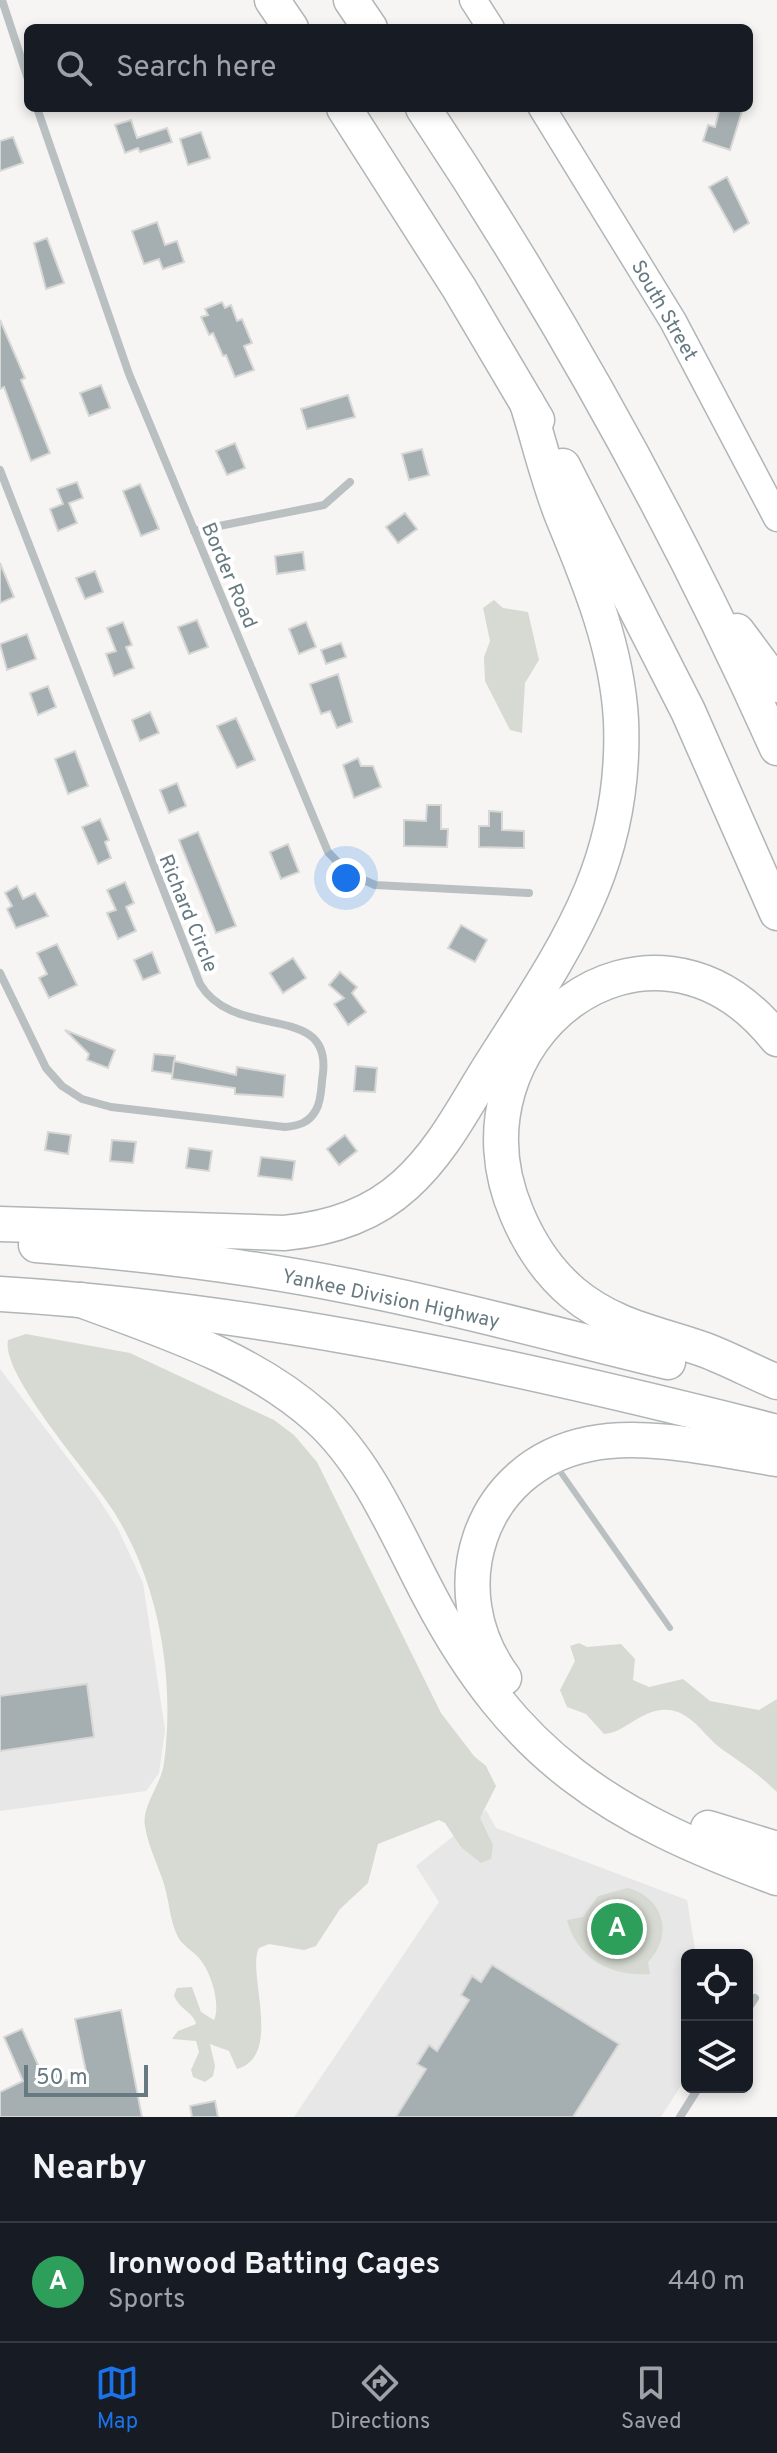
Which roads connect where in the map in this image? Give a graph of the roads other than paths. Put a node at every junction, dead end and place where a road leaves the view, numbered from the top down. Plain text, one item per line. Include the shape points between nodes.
1 (2, 0) edge
2 (272, 0) edge
3 (351, 0) edge
4 (473, 0) edge
5 (288, 24) edge
6 (367, 24) edge
7 (488, 24) edge
8 (24, 67) edge
9 (38, 112) edge
10 (347, 112) edge
11 (425, 112) edge
12 (544, 112) edge
13 (527, 403) junction
14 (0, 470) edge
15 (350, 482) dead end
16 (777, 518) edge
17 (194, 531) junction
18 (699, 583) junction
19 (777, 685) edge
20 (777, 748) edge
21 (529, 893) dead end
22 (777, 913) edge
23 (0, 973) edge
24 (777, 1039) edge
25 (0, 1224) edge
26 (0, 1242) edge
27 (0, 1294) edge
28 (81, 1300) junction
29 (777, 1382) edge
30 (777, 1388) edge
31 (777, 1432) edge
32 (550, 1457) junction
33 (777, 1459) edge
34 (670, 1628) dead end
35 (777, 1849) edge
36 (777, 1878) edge
37 (755, 1998) dead end
38 (753, 2001) edge
39 (695, 2093) edge
40 (680, 2117) edge

1 - 8 street
2 - 5 highway
3 - 6 highway
4 - 7 street
9 - 17 street, Border Road via 129,374
10 - 13 highway
11 - 18 highway via 576,354
12 - 16 street, South Street via 673,321
13 - 22 highway via 648,630
13 - 25 highway via 607,634 619,697 620,776 604,859 580,920 459,1117 404,1187 380,1204 327,1227 284,1233
14 - 23 street, Richard Circle via 200,984 211,1000 231,1013 316,1038 324,1060 318,1106 305,1122 285,1127 94,1104 72,1093 46,1068
15 - 17 street via 324,505
17 - 21 street, Border Road via 324,843 341,867 375,885
18 - 19 highway
18 - 20 highway
24 - 29 highway via 741,1002 694,979 655,972 605,981 572,998 533,1036 506,1091 501,1150 506,1184 526,1234 570,1290 615,1321 705,1350
26 - 30 highway, Yankee Division Highway via 156,1255 302,1277
27 - 28 highway
28 - 31 highway via 380,1342 602,1388
28 - 36 highway via 242,1364 317,1417 364,1477 478,1677 547,1754 641,1821
32 - 33 highway via 612,1441
32 - 34 lane
32 - 35 highway via 503,1496 477,1546 472,1610 492,1660 534,1713 622,1786 695,1823
37 - 38 street
39 - 40 street

